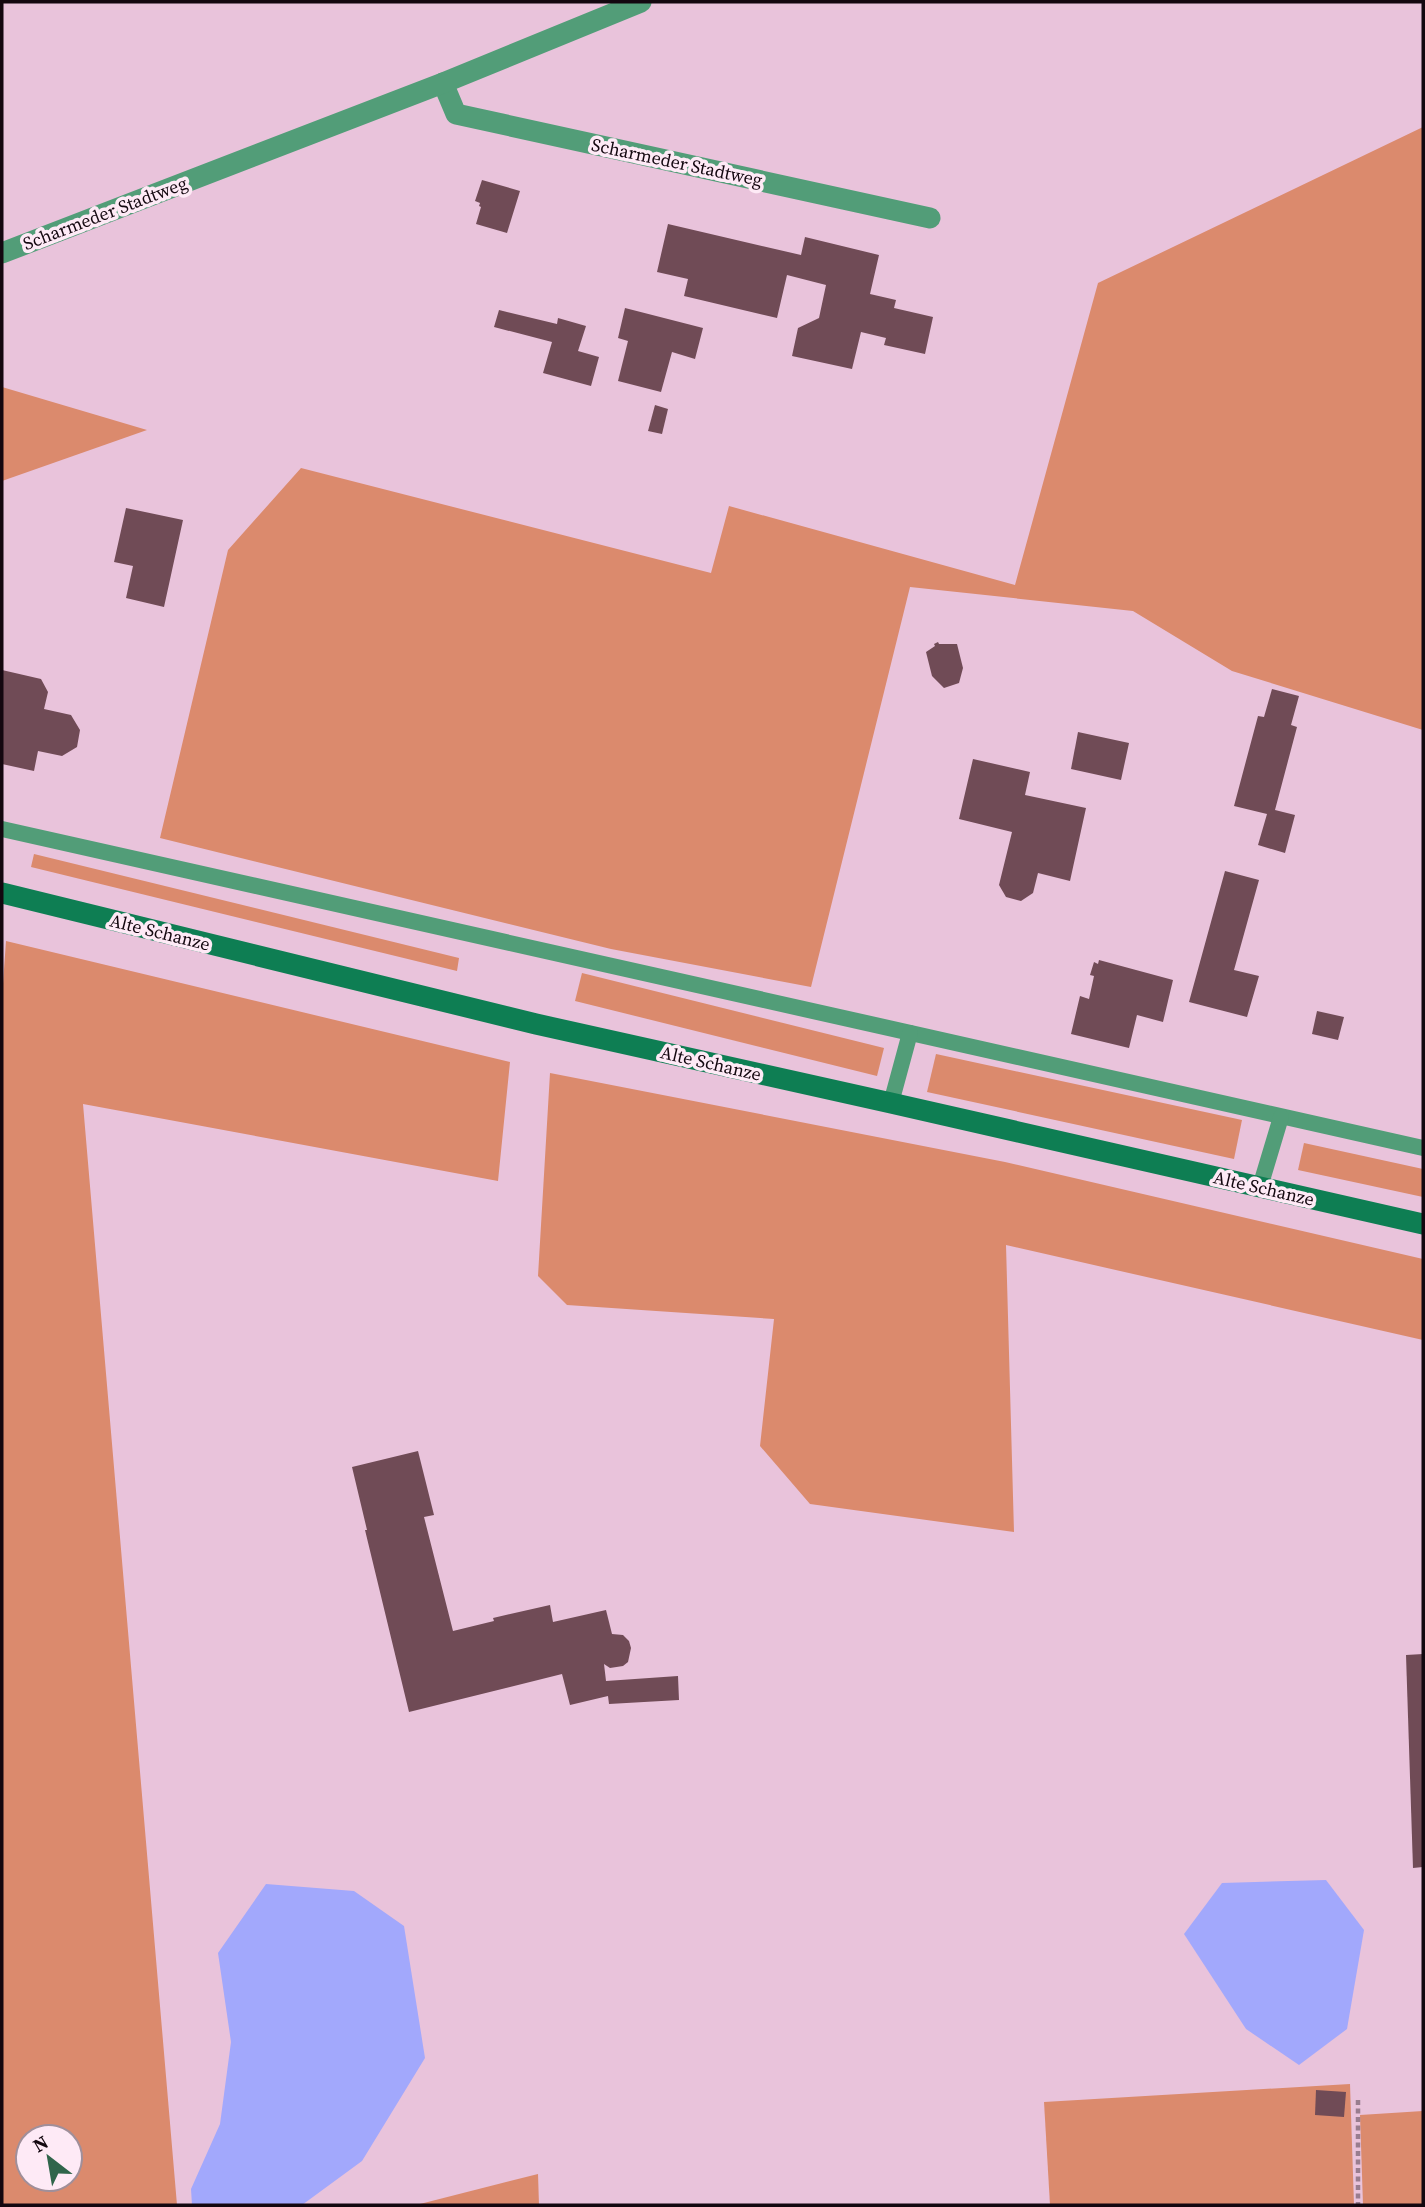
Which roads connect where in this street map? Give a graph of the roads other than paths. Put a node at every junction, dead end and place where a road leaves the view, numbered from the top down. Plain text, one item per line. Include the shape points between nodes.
1 (641, 2) edge
2 (443, 83) junction
3 (930, 218) dead end
4 (2, 253) edge
5 (2, 829) edge
6 (2, 893) edge
7 (910, 1032) junction
8 (891, 1103) junction
9 (1281, 1117) junction
10 (1423, 1148) edge
11 (1259, 1187) junction
12 (1423, 1224) edge

1 - 2 street, Scharmeder Stadtweg
2 - 3 street, Scharmeder Stadtweg via 456,114
2 - 4 street, Scharmeder Stadtweg
5 - 7 lane
6 - 8 street, Alte Schanze via 536,1024
7 - 8 lane
7 - 9 lane
8 - 11 street, Alte Schanze
9 - 10 lane
9 - 11 lane
11 - 12 street, Alte Schanze

